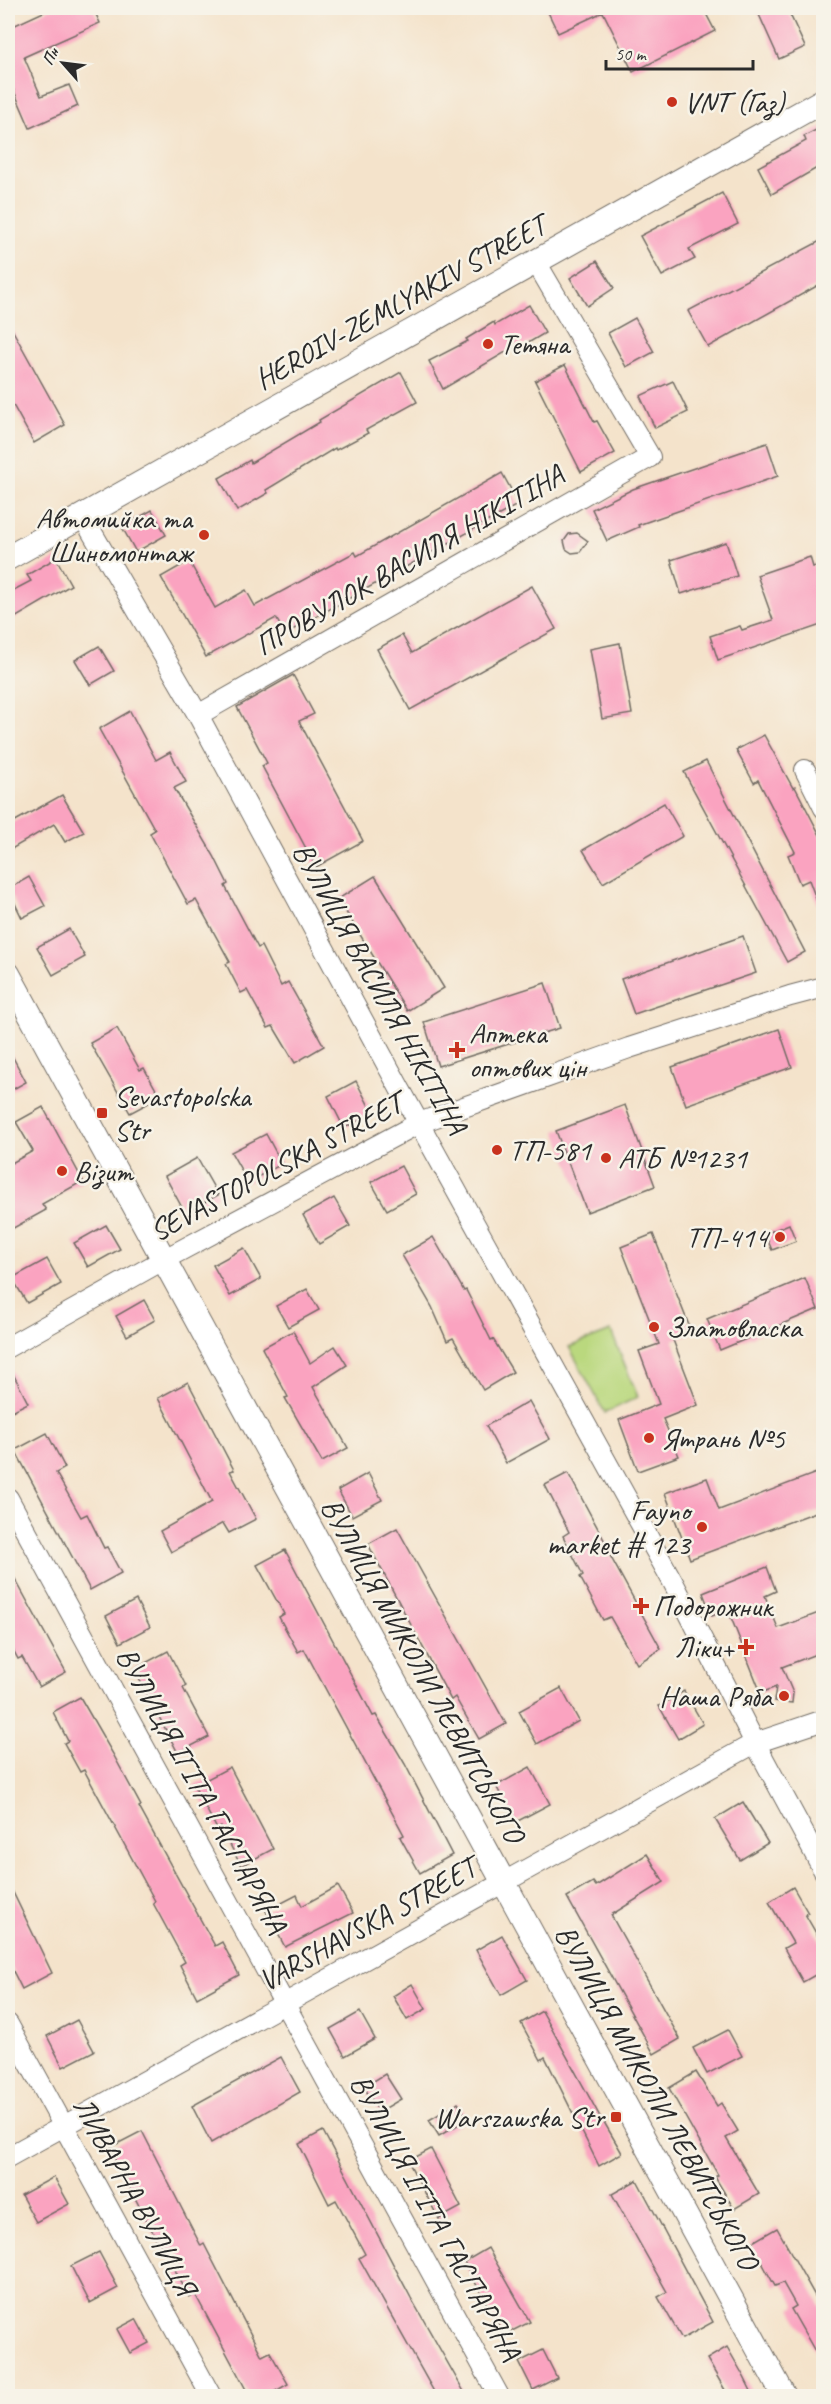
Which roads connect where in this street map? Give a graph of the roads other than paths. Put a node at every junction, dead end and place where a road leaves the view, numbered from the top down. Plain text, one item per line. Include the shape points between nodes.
1 (824, 100) edge
2 (536, 262) junction
3 (83, 517) junction
4 (8, 558) edge
5 (198, 715) junction
6 (806, 770) dead end
7 (824, 808) edge
8 (8, 974) edge
9 (824, 987) edge
10 (420, 1123) junction
11 (163, 1260) junction
12 (8, 1347) edge
13 (8, 1498) edge
14 (824, 1720) edge
15 (755, 1743) junction
16 (824, 1871) edge
17 (504, 1882) junction
18 (285, 2004) junction
19 (8, 2024) edge
20 (63, 2128) junction
21 (8, 2157) edge
22 (210, 2397) edge
23 (499, 2397) edge
24 (784, 2397) edge

1 - 2 main road, HEROIV-ZEMLYAKIV STREET
2 - 3 main road, HEROIV-ZEMLYAKIV STREET
2 - 5 street, ПРОВУЛОК ВАСИЛЯ НІКІТІНА via 650,457
3 - 4 main road, HEROIV-ZEMLYAKIV STREET
3 - 5 street, ВУЛИЦЯ ВАСИЛЯ НІКІТІНА
5 - 10 street, ВУЛИЦЯ ВАСИЛЯ НІКІТІНА
6 - 7 street
8 - 11 main road, ВУЛИЦЯ МИКОЛИ ЛЕВИТСЬКОГО
9 - 10 street, SEVASTOPOLSKA STREET via 629,1048
10 - 11 street, SEVASTOPOLSKA STREET
10 - 15 street, ВУЛИЦЯ ВАСИЛЯ НІКІТІНА via 674,1584
11 - 12 street, SEVASTOPOLSKA STREET
11 - 17 main road, ВУЛИЦЯ МИКОЛИ ЛЕВИТСЬКОГО
13 - 18 street, ВУЛИЦЯ ІГІТА ГАСПАРЯНА
14 - 15 street, VARSHAVSKA STREET
15 - 16 street, ВУЛИЦЯ ВАСИЛЯ НІКІТІНА
15 - 17 street, VARSHAVSKA STREET
17 - 18 street, VARSHAVSKA STREET
17 - 24 main road, ВУЛИЦЯ МИКОЛИ ЛЕВИТСЬКОГО
18 - 20 street, VARSHAVSKA STREET
18 - 23 street, ВУЛИЦЯ ІГІТА ГАСПАРЯНА
19 - 20 street, ЛИВАРНА ВУЛИЦЯ
20 - 21 street, VARSHAVSKA STREET
20 - 22 street, ЛИВАРНА ВУЛИЦЯ

